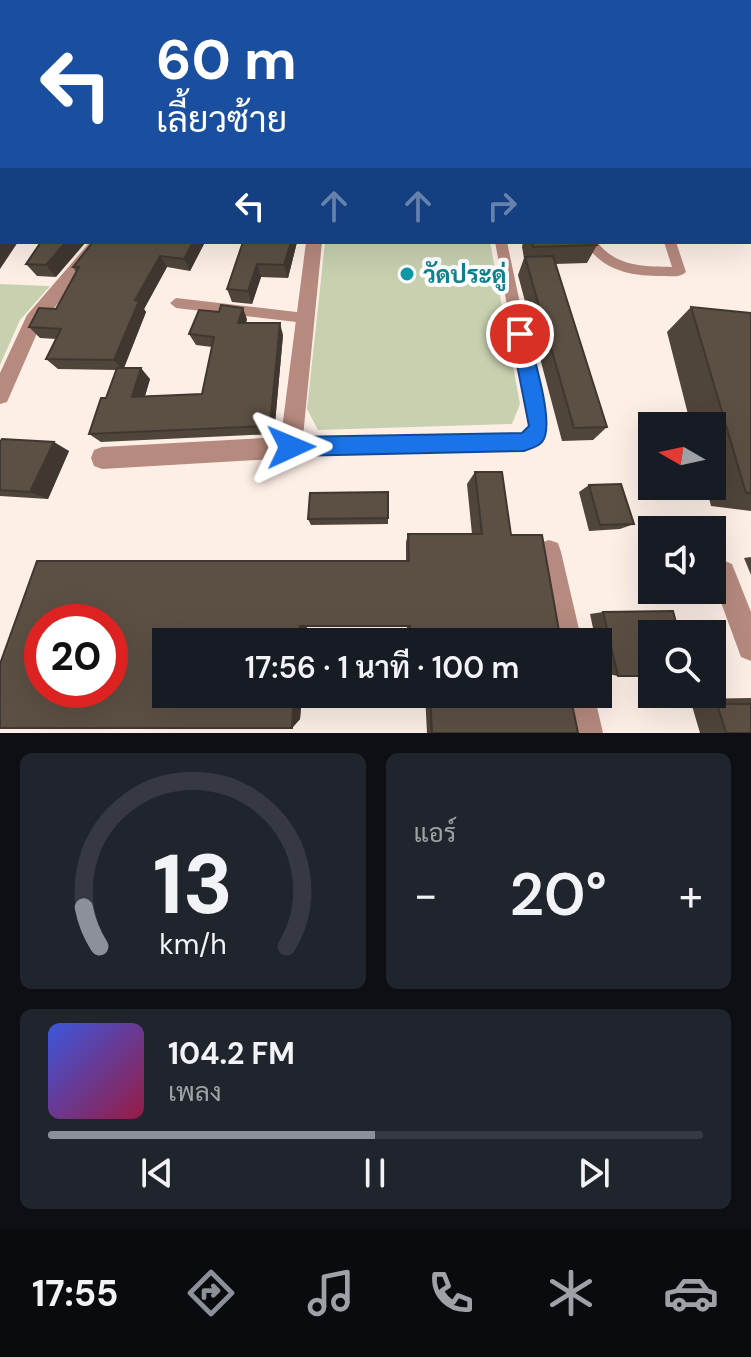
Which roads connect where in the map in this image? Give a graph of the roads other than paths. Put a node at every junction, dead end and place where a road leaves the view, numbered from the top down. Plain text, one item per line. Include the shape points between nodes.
1 (98, 244) edge
2 (314, 244) edge
3 (501, 244) edge
4 (591, 244) edge
5 (671, 244) edge
6 (176, 303) dead end
7 (305, 318) junction
8 (0, 395) edge
9 (291, 447) junction
10 (102, 458) dead end
11 (549, 552) edge
12 (726, 581) edge
13 (565, 628) edge
14 (751, 647) edge
15 (583, 708) edge
16 (588, 733) edge

1 - 8 street via 34,320
2 - 7 street
3 - 9 lane via 538,426 535,435 524,442
4 - 5 lane via 602,260 618,268 680,272
6 - 7 lane
7 - 9 street
9 - 10 street
11 - 13 street
12 - 14 street
15 - 16 street

